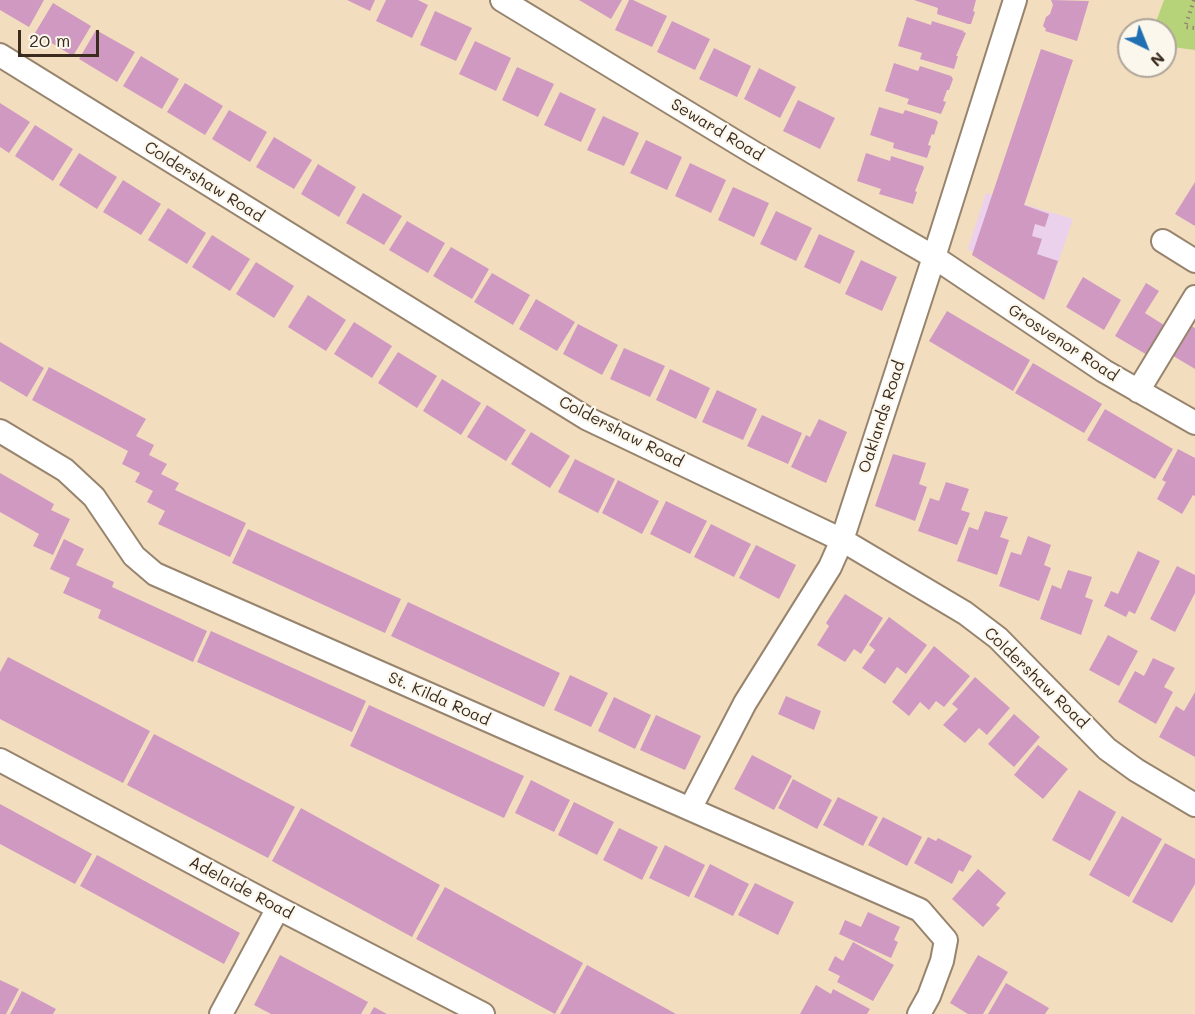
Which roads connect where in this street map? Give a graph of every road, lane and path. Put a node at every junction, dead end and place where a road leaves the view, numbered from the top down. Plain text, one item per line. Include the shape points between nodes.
1 (502, 0) edge
2 (1015, 0) edge
3 (1194, 0) edge
4 (1195, 28) edge
5 (0, 55) edge
6 (1163, 241) dead end
7 (934, 257) junction
8 (1195, 261) edge
9 (1195, 297) edge
10 (1138, 390) junction
11 (1195, 423) edge
12 (0, 431) edge
13 (842, 540) junction
14 (0, 760) edge
15 (1195, 805) edge
16 (690, 809) junction
17 (278, 909) junction
18 (221, 1014) edge
19 (483, 1014) edge
20 (919, 1014) edge

1 - 7 street, Seward Road
2 - 7 street, Oaklands Road
3 - 4 path via 1185,27
5 - 13 street, Coldershaw Road via 586,418
6 - 8 street
7 - 10 street, Grosvenor Road
7 - 13 street, Oaklands Road
9 - 10 street
10 - 11 street, Grosvenor Road
12 - 16 street, St. Kilda Road via 65,470 94,497 134,556 155,574
13 - 15 street, Coldershaw Road via 965,613 998,638 1107,748
13 - 16 street, Oaklands Road via 830,567 745,703
14 - 17 street, Adelaide Road
16 - 20 street, St. Kilda Road via 920,910 946,940 942,961
17 - 18 street
17 - 19 street, Adelaide Road

